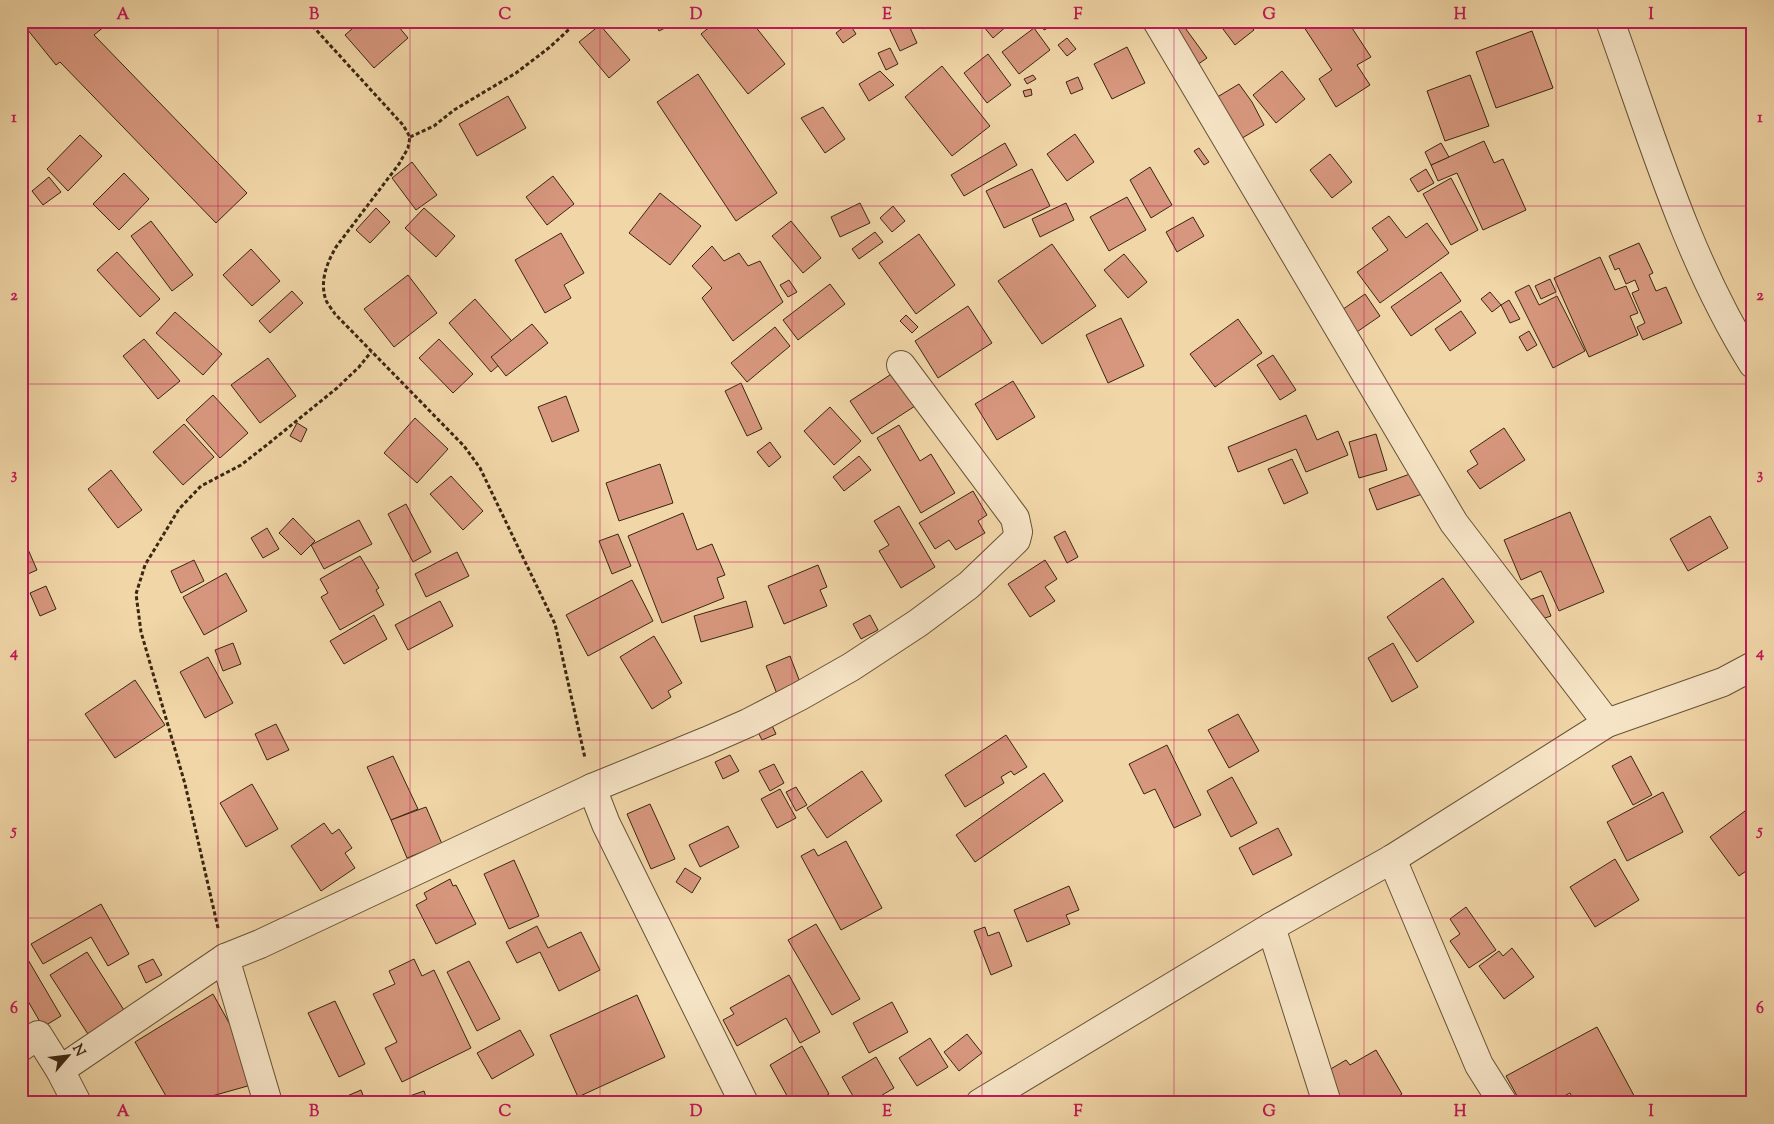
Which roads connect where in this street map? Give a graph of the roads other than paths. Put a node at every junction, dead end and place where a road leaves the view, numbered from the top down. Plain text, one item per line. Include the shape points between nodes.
1 (1157, 21) edge
2 (1610, 21) edge
3 (1753, 364) edge
4 (901, 365) dead end
5 (1753, 666) edge
6 (1607, 723) junction
7 (592, 788) junction
8 (1392, 858) junction
9 (1272, 927) junction
10 (225, 958) junction
11 (21, 1047) edge
12 (60, 1070) junction
13 (987, 1101) edge
14 (77, 1103) edge
15 (268, 1103) edge
16 (744, 1103) edge
17 (1327, 1103) edge
18 (1503, 1103) edge

1 - 6 street via 1454,523
2 - 3 street via 1680,217 1712,288
4 - 7 street via 1015,518 1016,540 969,584 918,623 851,667 748,723
5 - 6 street via 1722,682
6 - 8 street
7 - 10 street
7 - 16 street via 606,824
8 - 9 street
8 - 18 street via 1479,1065
9 - 13 street
9 - 17 street
10 - 12 street
10 - 15 street
11 - 12 street via 38,1035
12 - 14 street

